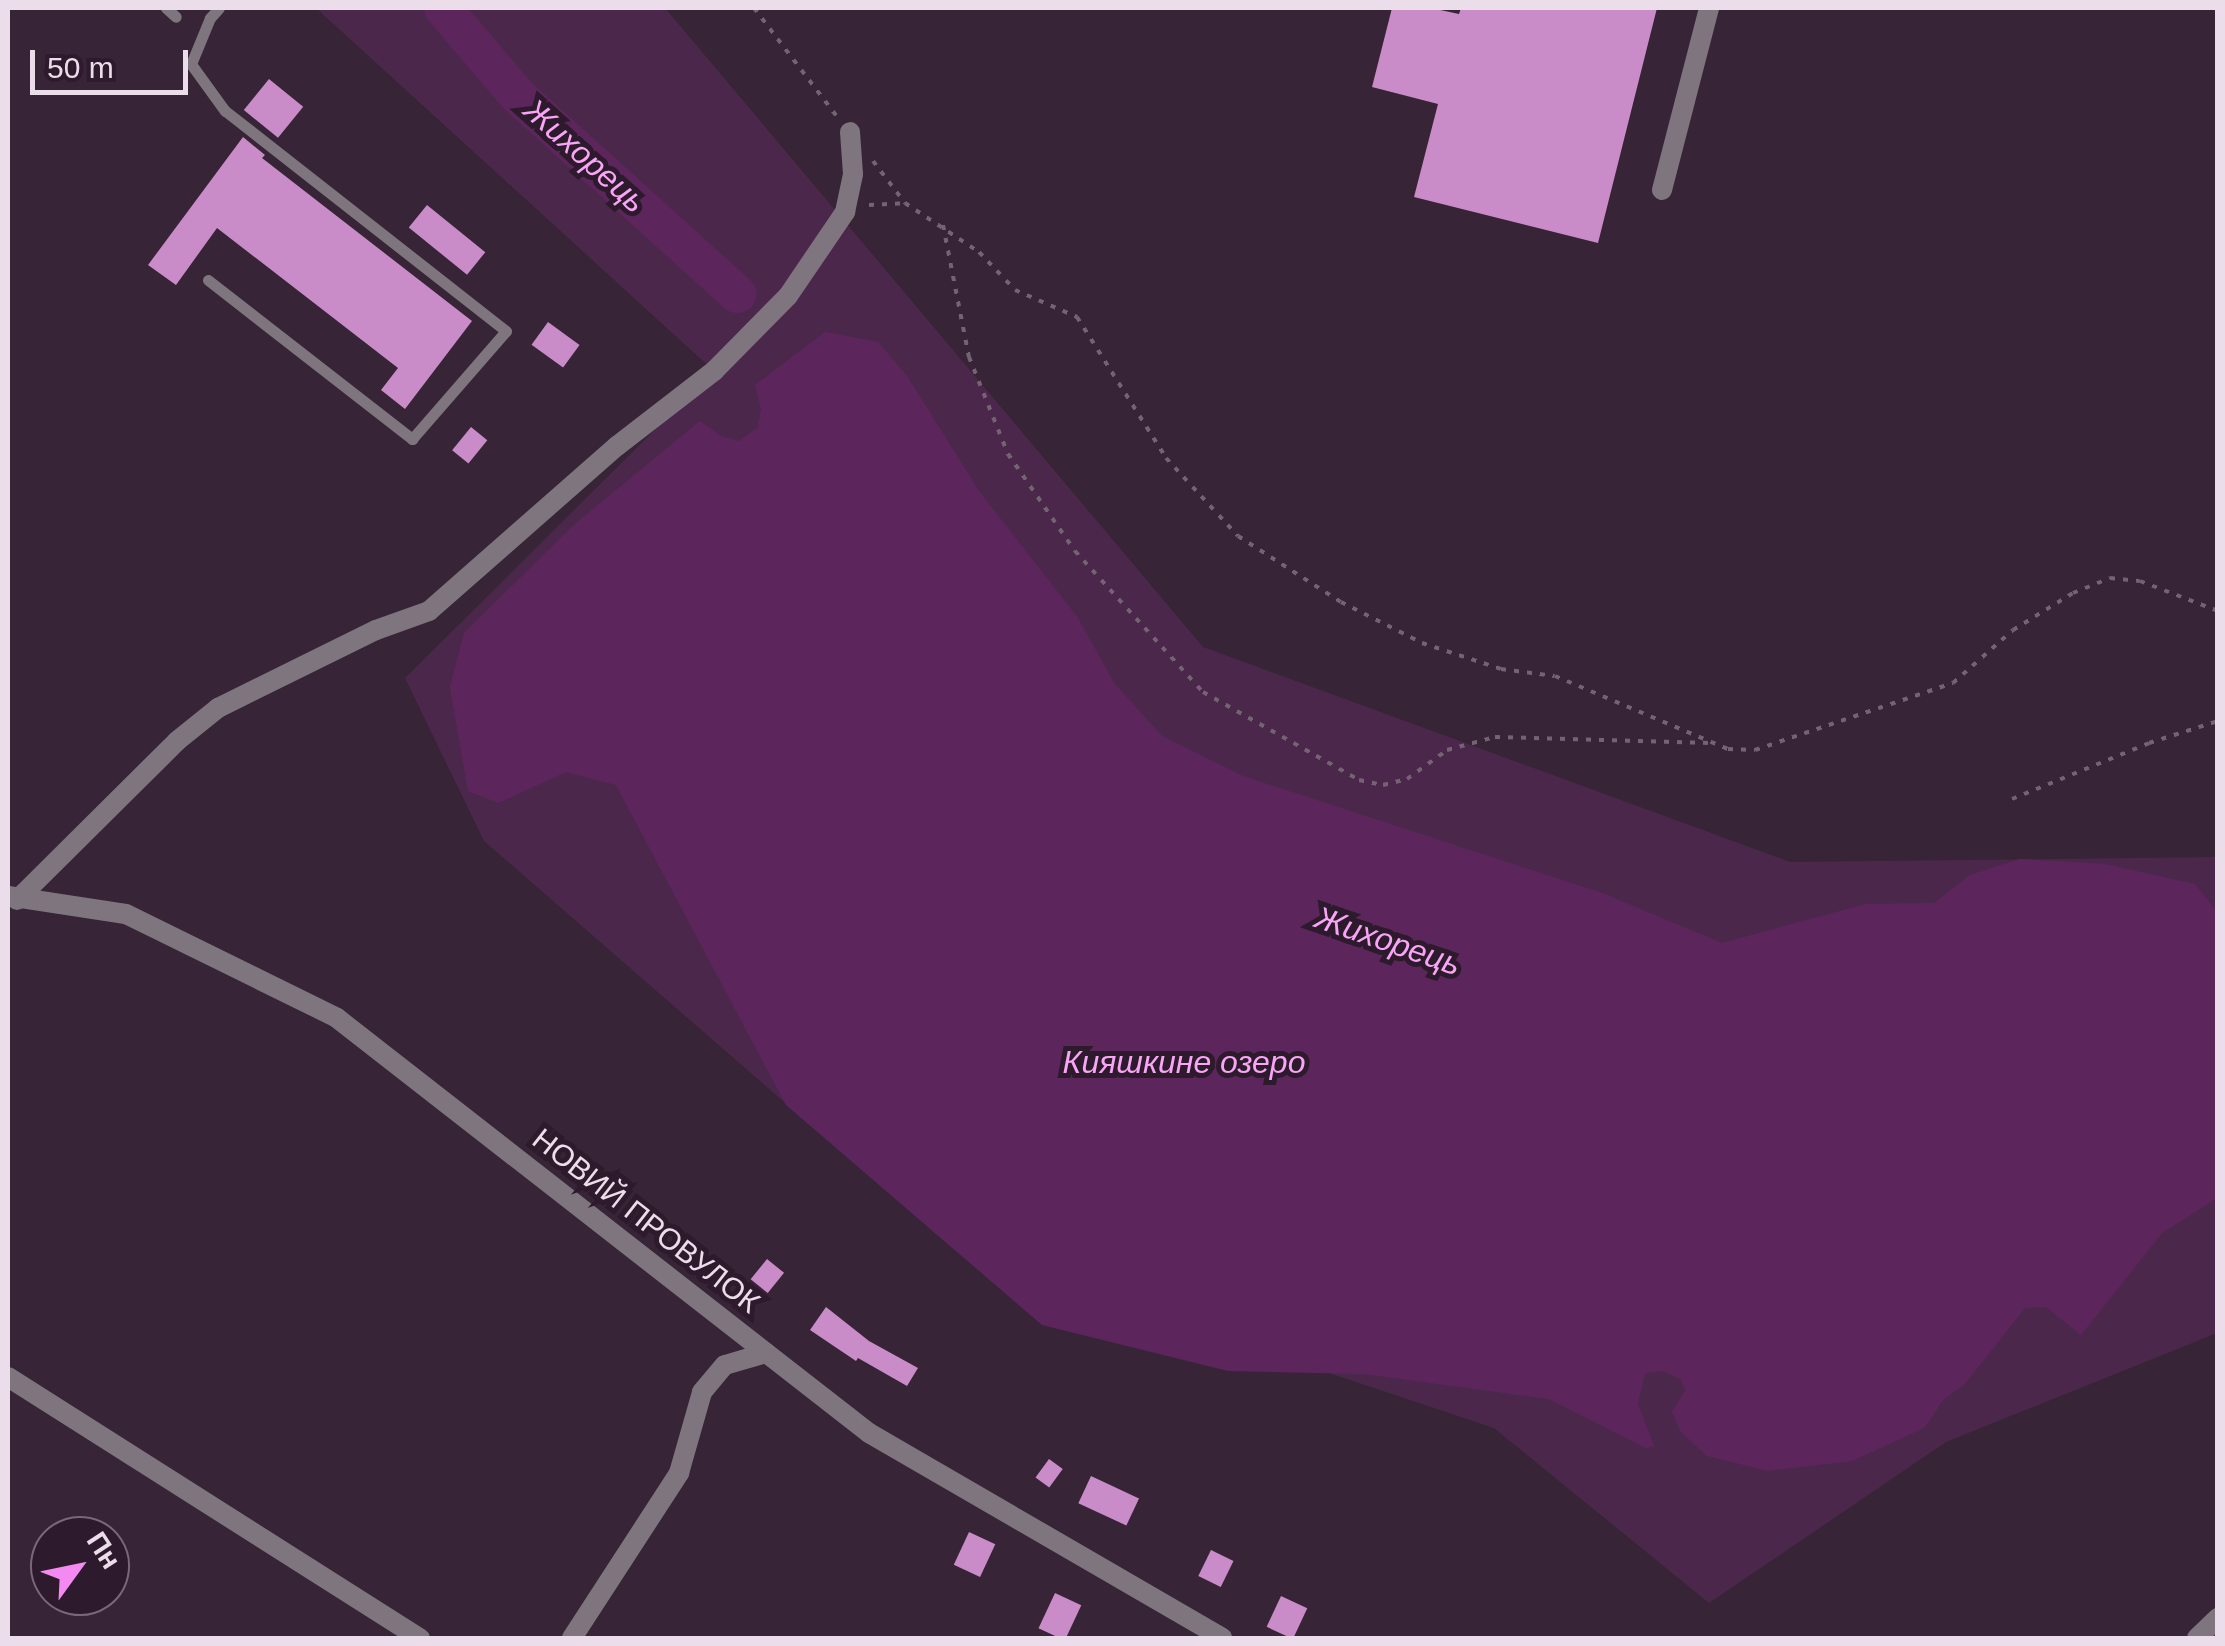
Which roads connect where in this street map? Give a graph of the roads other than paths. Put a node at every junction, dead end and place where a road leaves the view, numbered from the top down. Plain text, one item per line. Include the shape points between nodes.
1 (166, 8) edge
2 (219, 8) edge
3 (1709, 8) edge
4 (176, 17) dead end
5 (850, 132) road end
6 (1662, 190) dead end
7 (208, 280) dead end
8 (12, 898) edge
9 (766, 1352) junction
10 (8, 1378) edge
11 (2217, 1620) edge
12 (420, 1638) edge
13 (572, 1638) edge
14 (1222, 1638) edge
15 (2196, 1638) edge

1 - 4 lane
2 - 7 lane via 191,64 225,111 506,331 412,439
3 - 6 street
5 - 8 street via 854,174 845,212 788,296 714,371 617,446 430,611 376,630 218,708
8 - 9 street, НОВИЙ ПРОВУЛОК via 126,914 337,1018
9 - 13 street via 725,1366 702,1392 678,1473
9 - 14 street, НОВИЙ ПРОВУЛОК via 869,1433
10 - 12 street
11 - 15 street

